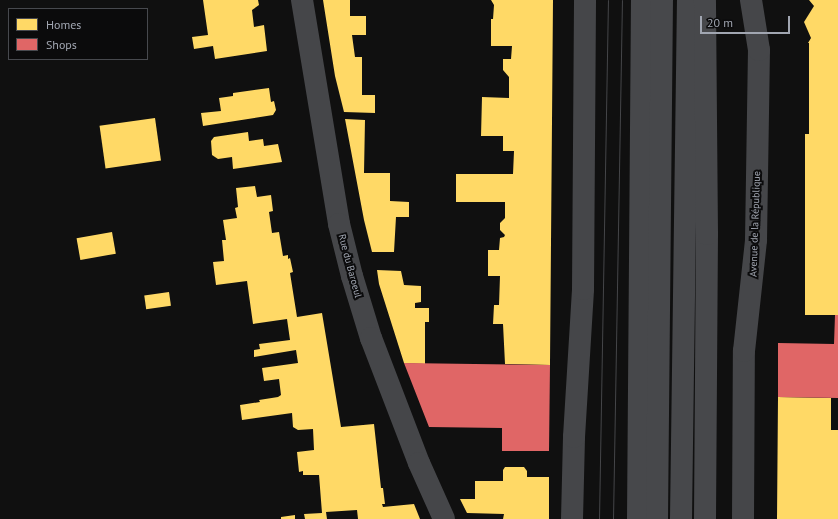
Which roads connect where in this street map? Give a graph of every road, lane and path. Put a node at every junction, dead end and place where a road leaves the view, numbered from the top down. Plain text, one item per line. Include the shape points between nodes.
1 (302, 0) edge
2 (585, 0) edge
3 (642, 0) edge
4 (662, 0) edge
5 (688, 0) edge
6 (705, 0) edge
7 (751, 0) edge
8 (444, 519) edge
9 (572, 519) edge
10 (638, 519) edge
11 (657, 519) edge
12 (681, 519) edge
13 (705, 519) edge
14 (743, 519) edge

1 - 8 street, Rue du Baroeul via 339,224 352,276 374,345 419,463
2 - 9 street via 583,290
3 - 10 main road
4 - 11 main road
5 - 12 main road
6 - 13 main road
7 - 14 street, Avenue de la République via 759,50 756,240 744,351

